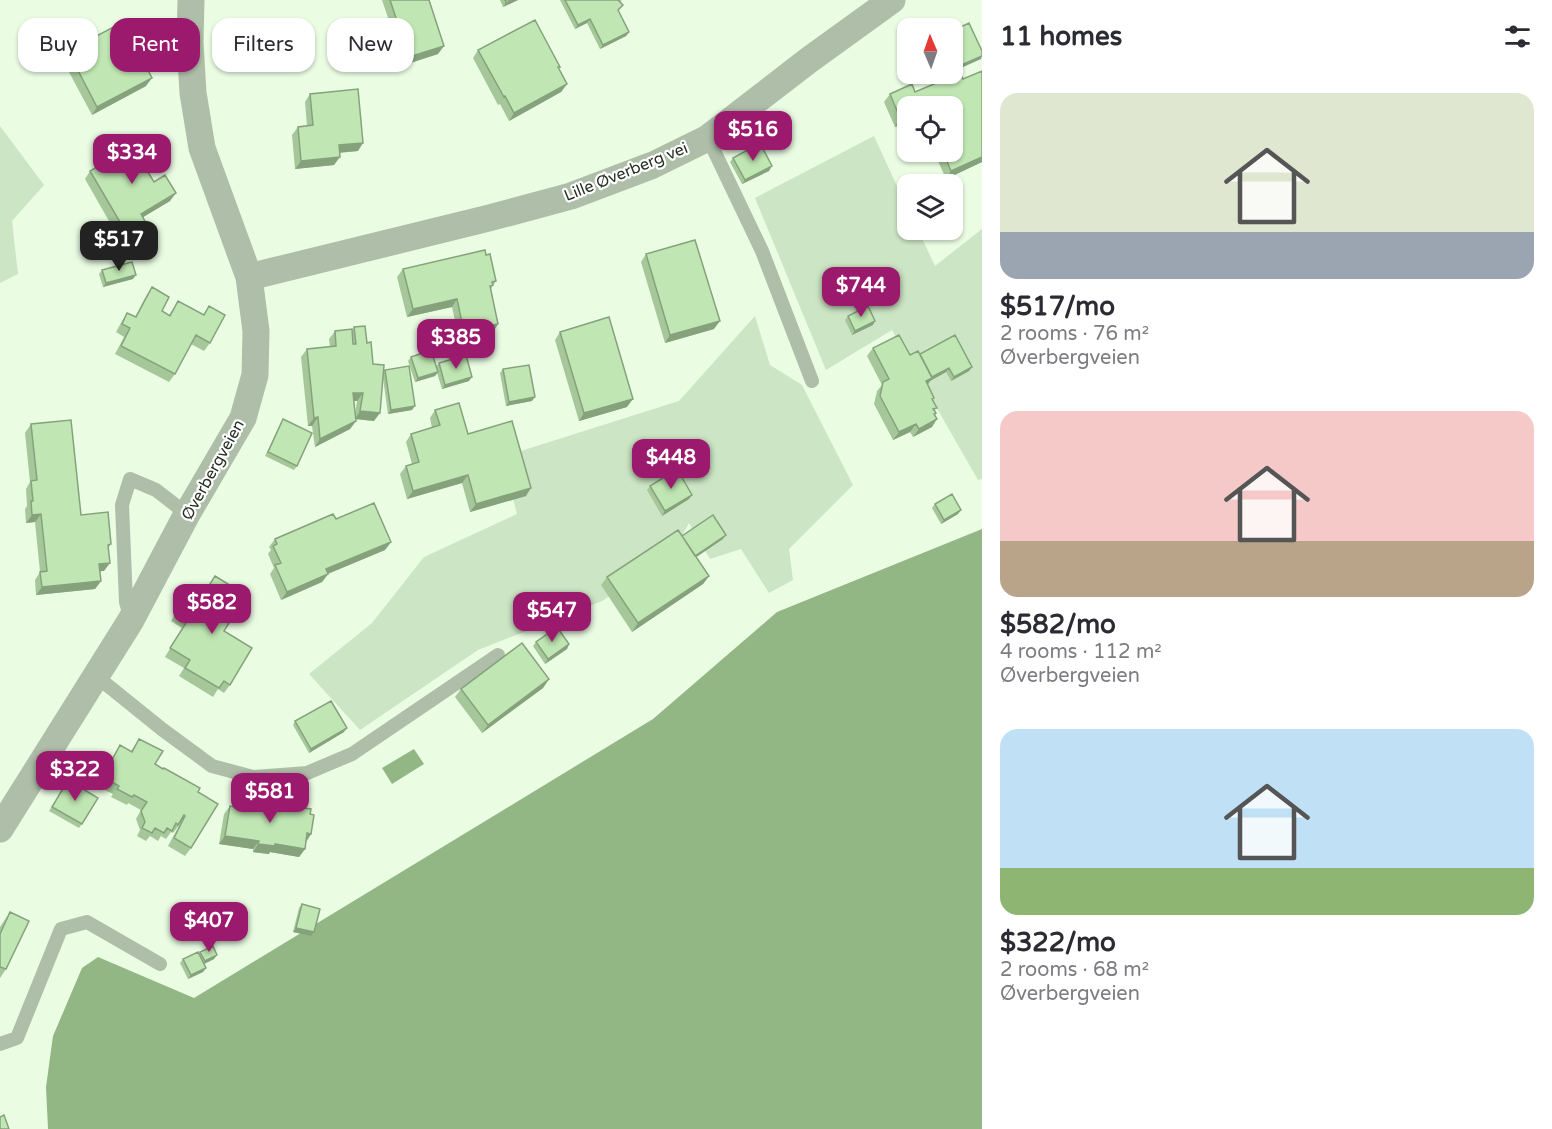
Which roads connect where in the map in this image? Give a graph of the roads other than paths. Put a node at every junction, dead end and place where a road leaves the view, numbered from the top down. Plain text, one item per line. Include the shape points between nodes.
1 (191, 0) edge
2 (892, 0) edge
3 (708, 138) junction
4 (249, 277) junction
5 (812, 381) dead end
6 (188, 514) junction
7 (131, 620) junction
8 (498, 655) dead end
9 (96, 676) junction
10 (0, 829) edge
11 (160, 964) dead end
12 (0, 1044) edge

1 - 4 street, Øverbergveien via 193,93 202,148
2 - 3 street, Lille Øverberg vei
3 - 4 street, Lille Øverberg vei via 653,165 571,196
3 - 5 lane via 762,251
4 - 6 street, Øverbergveien via 256,331 255,375 243,418
6 - 7 street, Øverbergveien
6 - 7 lane via 156,489 130,479 122,506 126,602
7 - 9 street, Øverbergveien
8 - 9 lane via 352,754 307,773 253,777 212,766
9 - 10 street, Øverbergveien
11 - 12 lane via 87,922 61,929 16,1038

